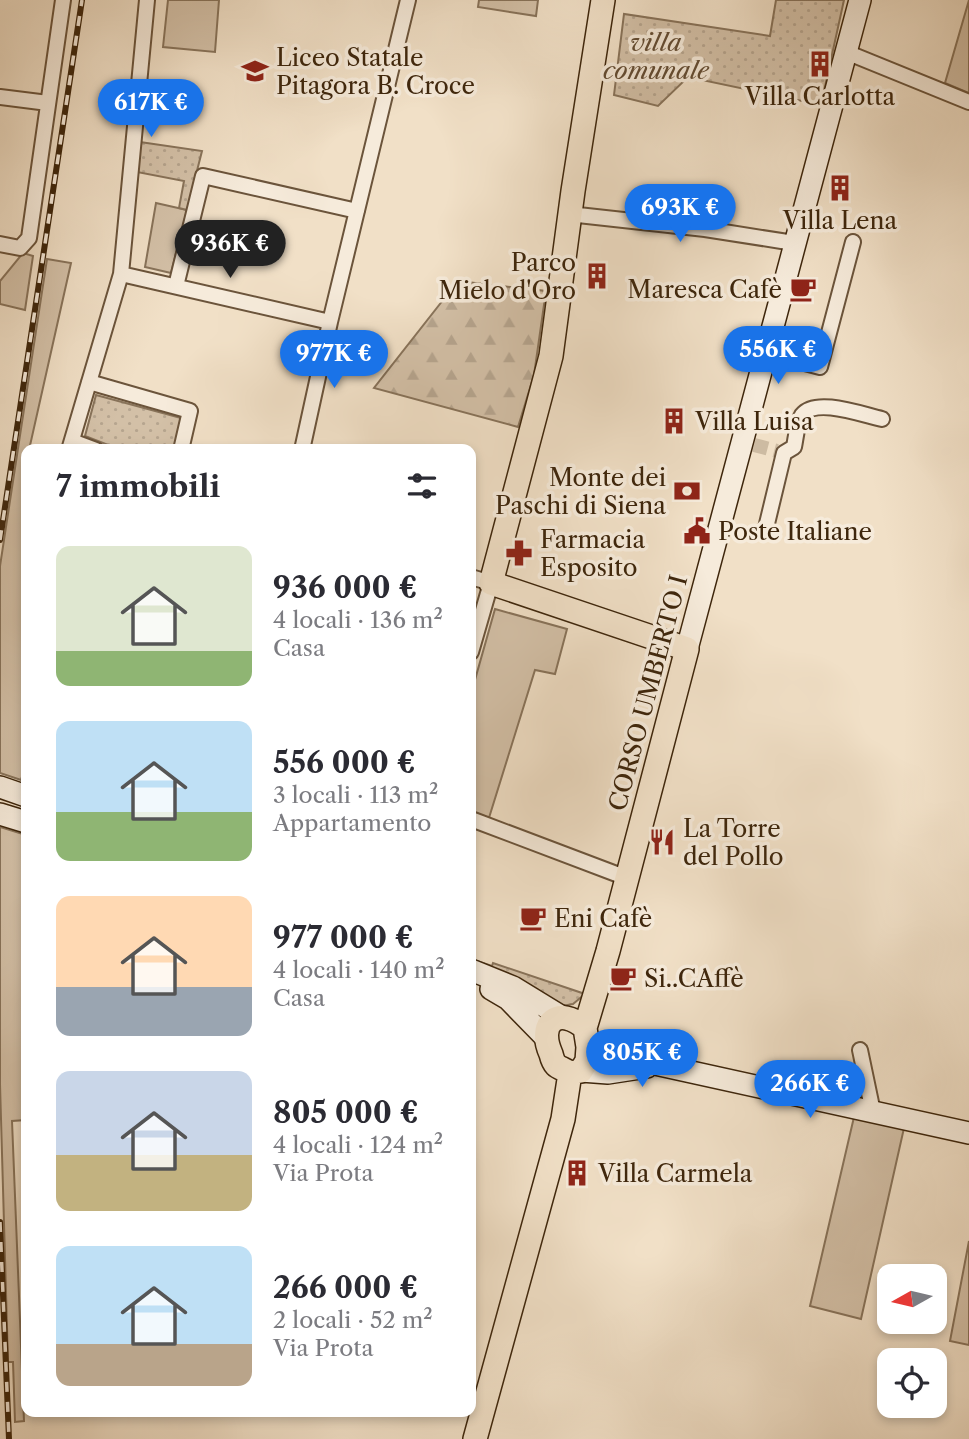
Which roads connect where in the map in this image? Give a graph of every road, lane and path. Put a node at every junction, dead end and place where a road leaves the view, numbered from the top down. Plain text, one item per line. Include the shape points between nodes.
1 (63, 0) edge
2 (147, 0) edge
3 (408, 0) edge
4 (603, 0) edge
5 (859, 0) edge
6 (846, 52) junction
7 (0, 97) edge
8 (969, 102) edge
9 (48, 103) junction
10 (357, 211) junction
11 (569, 214) junction
12 (853, 242) dead end
13 (794, 243) junction
14 (0, 244) edge
15 (121, 274) junction
16 (176, 286) junction
17 (330, 322) junction
18 (801, 362) tunnel mouth
19 (89, 382) junction
20 (882, 419) dead end
21 (70, 444) edge
22 (182, 444) edge
23 (303, 444) edge
24 (765, 532) dead end
25 (481, 580) edge
26 (476, 616) edge
27 (687, 649) junction
28 (0, 787) edge
29 (21, 794) edge
30 (0, 814) edge
31 (21, 820) edge
32 (476, 821) edge
33 (627, 878) junction
34 (476, 972) edge
35 (476, 980) edge
36 (577, 1027) junction
37 (545, 1037) junction
38 (860, 1050) dead end
39 (660, 1066) junction
40 (576, 1072) junction
41 (873, 1112) junction
42 (969, 1133) edge
43 (475, 1439) edge

1 - 9 street
2 - 15 street
3 - 10 street
4 - 11 main road
5 - 6 street, CORSO UMBERTO I
6 - 8 street
6 - 13 street, CORSO UMBERTO I
7 - 9 street
9 - 14 street via 30,238 20,248
10 - 16 street via 203,176
10 - 17 street
11 - 13 street
11 - 25 main road via 551,356
12 - 18 street via 821,367
13 - 27 street, CORSO UMBERTO I via 771,354
15 - 16 street
15 - 19 street
16 - 17 street
17 - 23 street
19 - 21 street
19 - 22 street via 190,411
20 - 24 street via 823,406 804,412 794,447 780,452
25 - 26 street
25 - 27 main road
27 - 33 main road, CORSO UMBERTO I
28 - 29 street
30 - 31 street
32 - 33 street
33 - 36 main road, CORSO UMBERTO I via 600,979
34 - 36 street via 513,987
35 - 37 street via 509,999
36 - 37 main road, CORSO UMBERTO I via 553,1021
36 - 39 street via 596,1051
36 - 40 main road, CORSO UMBERTO I via 587,1061
37 - 40 main road via 555,1065
38 - 41 street
39 - 40 street
39 - 41 street
40 - 43 main road, CORSO UMBERTO I
41 - 42 street

